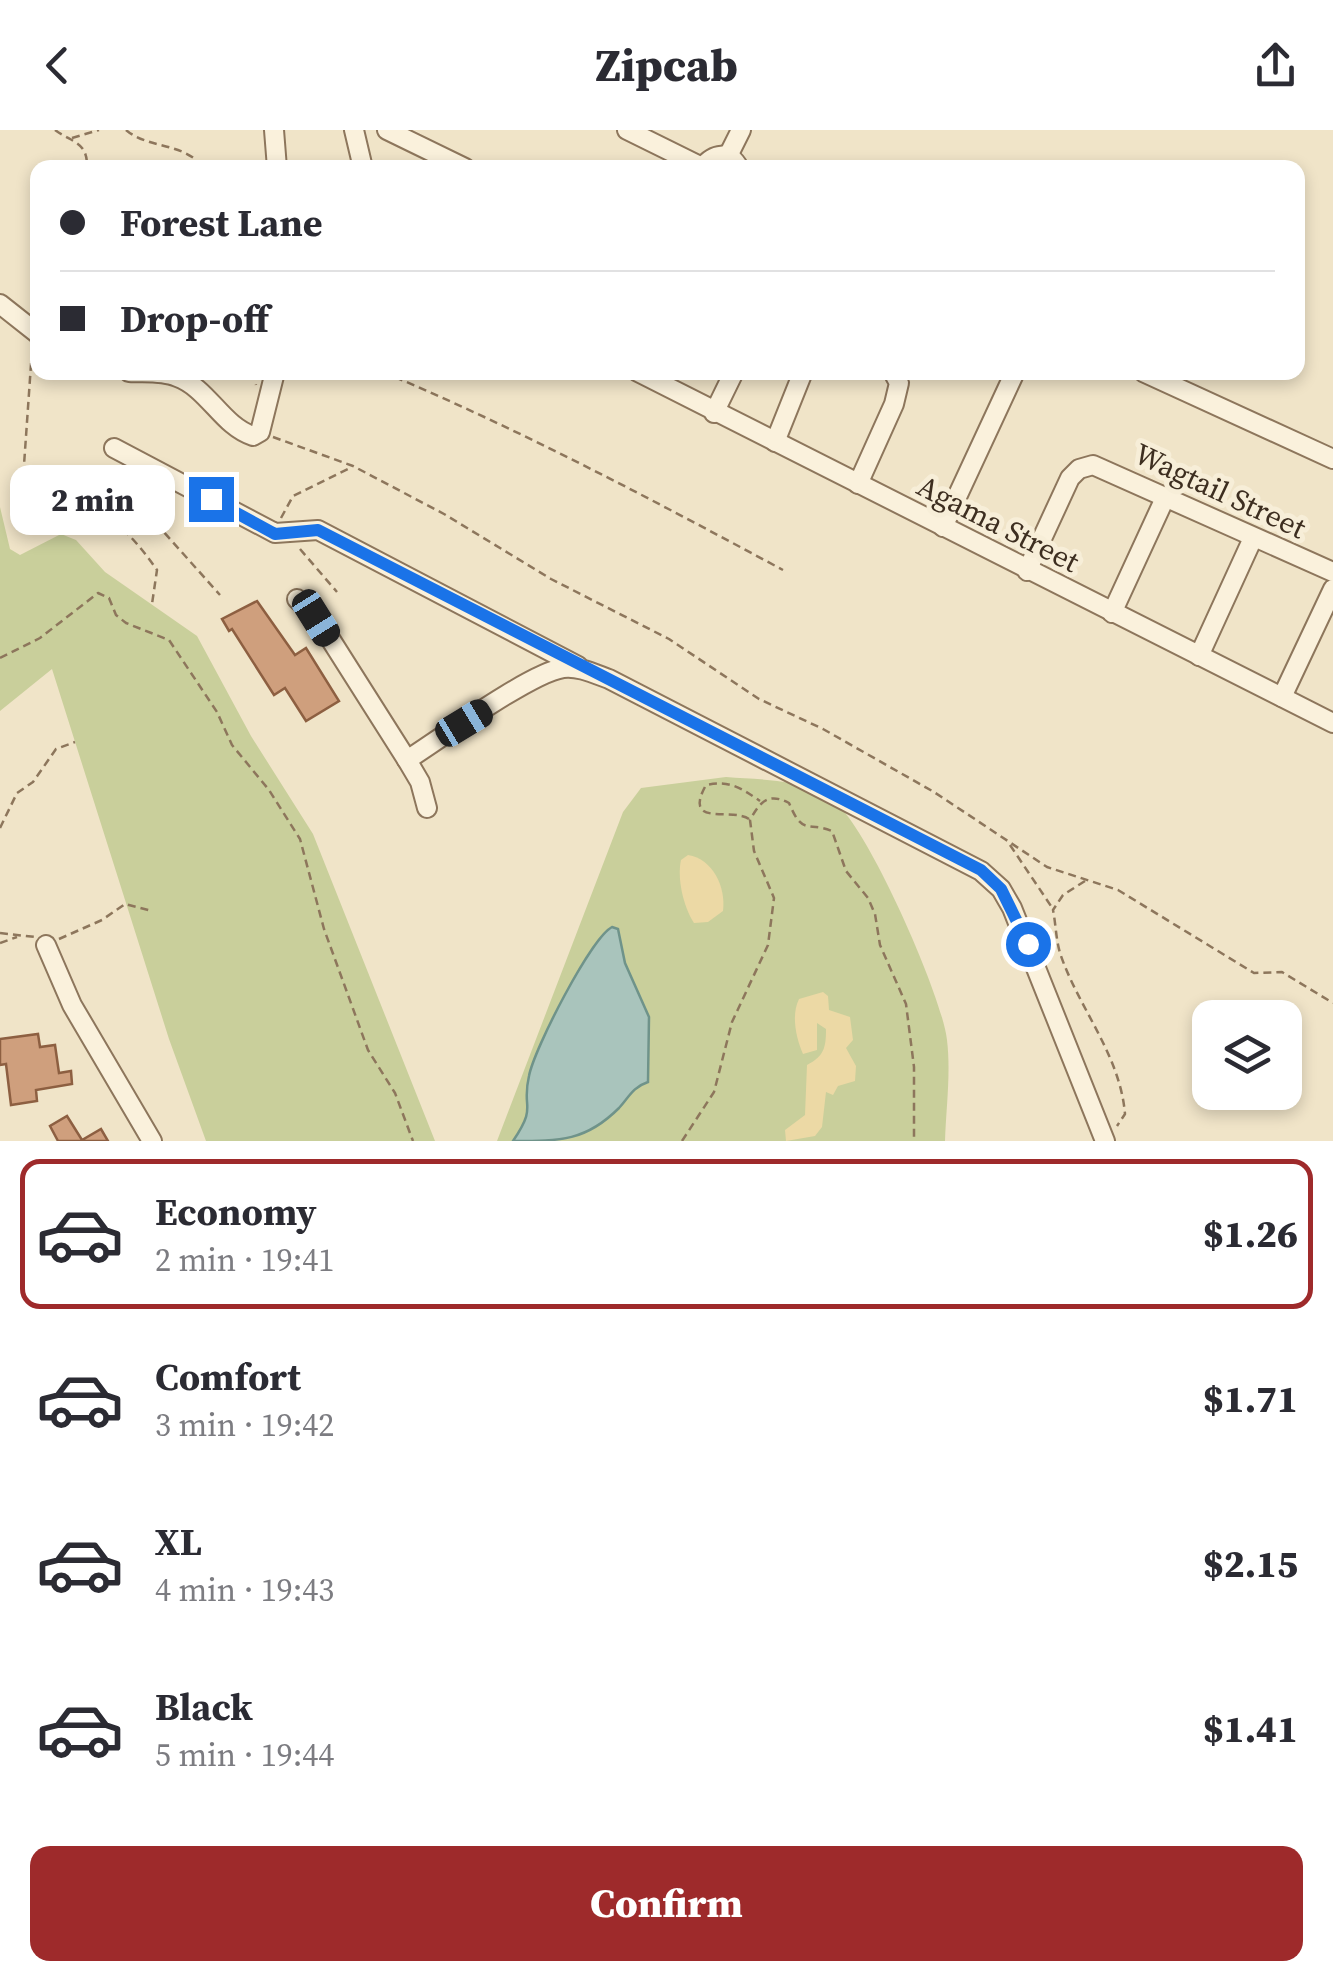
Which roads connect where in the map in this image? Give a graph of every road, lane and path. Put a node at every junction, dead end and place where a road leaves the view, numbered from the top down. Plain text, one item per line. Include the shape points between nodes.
1 (55, 130) edge
2 (106, 130) edge
3 (126, 130) edge
4 (274, 130) edge
5 (354, 130) edge
6 (387, 130) edge
7 (627, 130) edge
8 (740, 130) edge
9 (98, 131) edge
10 (70, 138) junction
11 (88, 160) edge
12 (195, 160) edge
13 (276, 160) edge
14 (360, 160) edge
15 (449, 160) edge
16 (688, 160) edge
17 (734, 160) edge
18 (0, 304) edge
19 (30, 328) edge
20 (31, 380) edge
21 (183, 380) edge
22 (273, 380) edge
23 (402, 380) edge
24 (653, 380) edge
25 (730, 380) edge
26 (800, 380) edge
27 (896, 380) edge
28 (1011, 380) edge
29 (1160, 380) edge
30 (714, 413) junction
31 (260, 432) junction
32 (774, 442) junction
33 (114, 448) dead end
34 (1333, 459) edge
35 (858, 484) junction
36 (1166, 498) junction
37 (943, 528) junction
38 (126, 533) junction
39 (1253, 538) junction
40 (783, 570) dead end
41 (1028, 571) junction
42 (1333, 572) edge
43 (1333, 589) edge
44 (220, 595) dead end
45 (297, 599) dead end
46 (152, 604) dead end
47 (1112, 612) junction
48 (1199, 656) junction
49 (0, 658) edge
50 (588, 671) junction
51 (1282, 697) junction
52 (1333, 723) edge
53 (75, 742) dead end
54 (407, 760) junction
55 (761, 802) junction
56 (427, 808) dead end
57 (750, 820) junction
58 (0, 828) edge
59 (1008, 842) junction
60 (1086, 880) junction
61 (1054, 910) junction
62 (152, 911) dead end
63 (0, 933) edge
64 (23, 936) junction
65 (0, 943) edge
66 (46, 945) junction
67 (1333, 1003) edge
68 (152, 1141) edge
69 (414, 1141) edge
70 (682, 1141) edge
71 (914, 1141) edge
72 (1106, 1141) edge

1 - 10 path
2 - 9 path
3 - 12 path
4 - 13 street
5 - 14 street
6 - 15 street
7 - 16 street
8 - 17 street
9 - 10 path
10 - 11 path
18 - 19 street
20 - 38 path via 24,465
21 - 31 street via 241,431
22 - 31 street
23 - 40 path via 582,462
24 - 30 street, Agama Street
25 - 30 street
26 - 32 street
27 - 35 street via 894,404
28 - 37 street
29 - 34 street
30 - 32 street, Agama Street
31 - 59 path via 353,466 444,514 934,792
32 - 35 street, Agama Street
33 - 50 street via 275,534 318,530
35 - 37 street, Agama Street
36 - 39 street, Wagtail Street
36 - 41 street, Wagtail Street via 1084,466 1070,478
36 - 47 street
37 - 41 street, Agama Street
38 - 44 path via 162,530
38 - 46 path via 157,570
39 - 42 street, Wagtail Street
39 - 48 street
41 - 47 street, Agama Street
43 - 51 street
45 - 54 street
47 - 48 street, Agama Street
48 - 51 street, Agama Street
49 - 69 path via 40,638 98,593 126,623 169,640 232,745 300,839 324,930 368,1050 395,1092
50 - 54 street via 544,674
50 - 72 street via 989,876 1025,938
51 - 52 street, Agama Street
53 - 58 path via 56,749 33,782 17,792
54 - 56 street
55 - 57 path
55 - 57 path via 726,783 702,790 707,814 733,812
55 - 71 path via 779,798 797,823 832,832 846,871 868,898 912,1030
57 - 70 path via 754,851 774,898 768,945 732,1022 714,1092
59 - 60 path
59 - 61 path
60 - 61 path via 1063,894
60 - 67 path via 1118,890 1254,973 1282,972
61 - 72 path via 1061,956 1124,1092 1126,1114
62 - 66 path via 125,904
63 - 64 path
64 - 65 path
64 - 66 path
66 - 68 street via 72,1005

